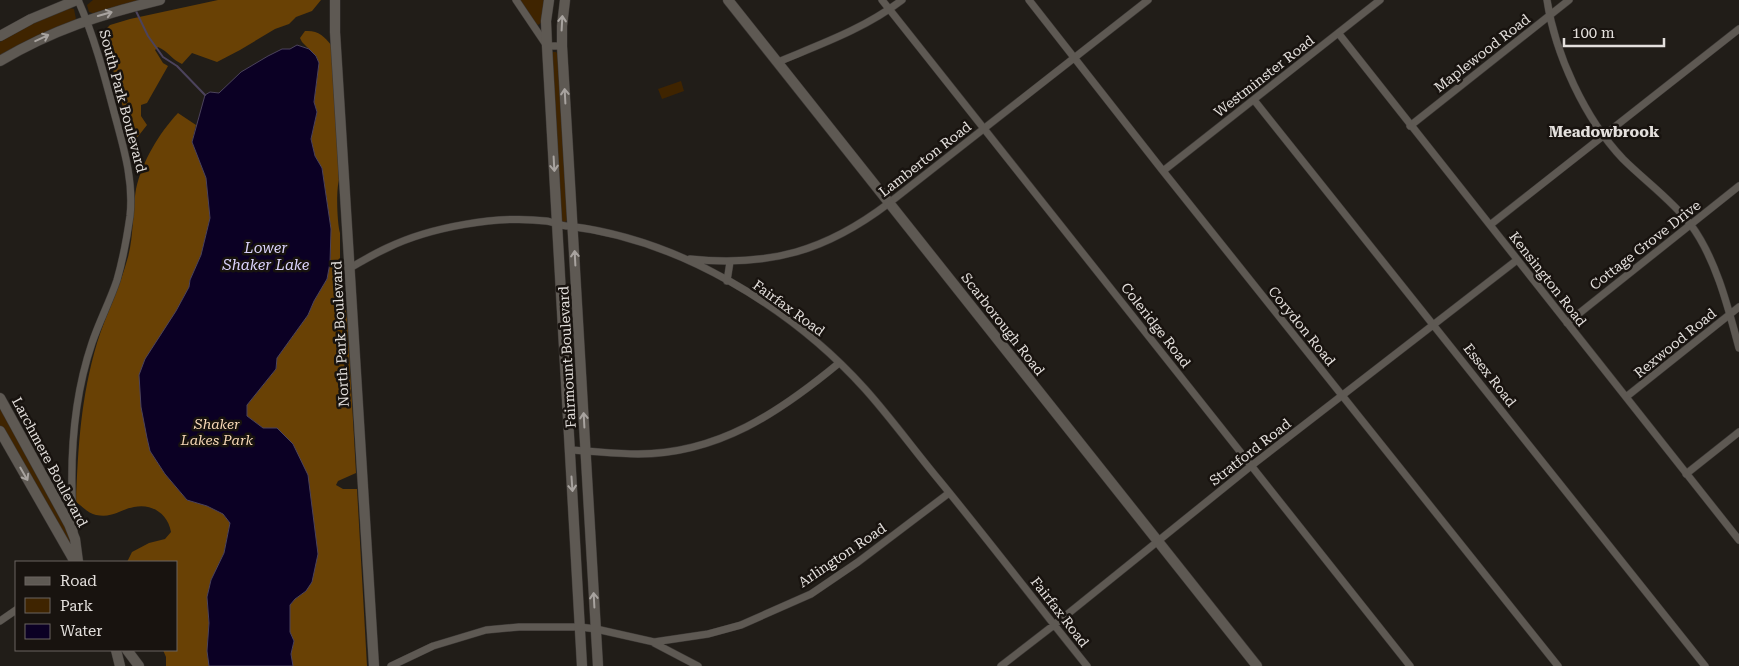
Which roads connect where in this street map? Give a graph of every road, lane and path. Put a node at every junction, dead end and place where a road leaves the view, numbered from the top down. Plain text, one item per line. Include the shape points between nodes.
1 (78, 0) edge
2 (160, 0) edge
3 (334, 0) edge
4 (516, 0) edge
5 (549, 0) edge
6 (565, 0) edge
7 (728, 0) edge
8 (882, 0) edge
9 (902, 0) edge
10 (1029, 0) edge
11 (1148, 0) edge
12 (1380, 0) edge
13 (1547, 0) edge
14 (1569, 0) edge
15 (889, 9) junction
16 (1549, 16) junction
17 (87, 20) junction
18 (1739, 29) edge
19 (1338, 34) junction
20 (0, 36) edge
21 (547, 46) junction
22 (562, 46) junction
23 (1075, 58) junction
24 (0, 61) edge
25 (778, 62) junction
26 (1254, 100) junction
27 (1410, 126) junction
28 (983, 129) junction
29 (1603, 135) junction
30 (1163, 171) junction
31 (1739, 186) edge
32 (889, 203) junction
33 (557, 224) junction
34 (1490, 225) junction
35 (1691, 225) junction
36 (573, 227) junction
37 (684, 258) junction
38 (1517, 260) junction
39 (730, 262) junction
40 (350, 268) junction
41 (726, 281) junction
42 (1739, 307) edge
43 (1730, 315) junction
44 (1567, 323) junction
45 (1434, 325) junction
46 (1739, 348) edge
47 (839, 363) junction
48 (1342, 396) junction
49 (0, 398) edge
50 (1626, 398) junction
51 (0, 431) edge
52 (1739, 432) edge
53 (3, 444) edge
54 (570, 450) junction
55 (586, 451) junction
56 (1251, 466) junction
57 (1686, 474) junction
58 (51, 492) junction
59 (949, 493) junction
60 (39, 500) junction
61 (75, 539) junction
62 (1739, 540) edge
63 (1157, 541) junction
64 (75, 561) edge
65 (76, 561) edge
66 (15, 611) edge
67 (0, 621) edge
68 (1054, 625) junction
69 (580, 627) junction
70 (596, 628) junction
71 (654, 642) junction
72 (116, 651) edge
73 (128, 651) edge
74 (120, 666) edge
75 (139, 666) edge
76 (374, 666) edge
77 (391, 666) edge
78 (582, 666) edge
79 (598, 666) edge
80 (698, 666) edge
81 (1001, 666) edge
82 (1087, 666) edge
83 (1257, 666) edge
84 (1410, 666) edge
85 (1558, 666) edge
86 (1705, 666) edge

1 - 17 street, South Park Boulevard
1 - 20 street
17 -> 2 street
3 - 40 street, North Park Boulevard
4 - 21 street
5 - 21 street, Fairmount Boulevard
22 -> 6 street, Fairmount Boulevard
7 - 25 street, Scarborough Road
8 - 15 street, Coleridge Road
9 - 15 street
10 - 23 street, Corydon Road
11 - 23 street, Lamberton Road
12 - 19 street, Westminster Road
13 - 16 street
14 - 16 street, Maplewood Road
15 - 25 street via 837,38
15 - 28 street, Coleridge Road
16 - 27 street, Maplewood Road
16 - 29 street via 1579,95
24 -> 17 street via 42,38
17 - 61 street, South Park Boulevard via 115,115 131,190 123,258 82,380 72,470
18 - 29 street
19 - 26 street, Westminster Road
19 - 27 street, Kensington Road
21 - 22 street
21 -> 33 street, Fairmount Boulevard
36 -> 22 street, Fairmount Boulevard
23 - 28 street, Lamberton Road
23 - 30 street, Corydon Road
25 - 32 street, Scarborough Road
26 - 30 street, Westminster Road
26 - 45 street, Essex Road
27 - 34 street, Kensington Road
28 - 32 street, Lamberton Road
28 - 56 street, Coleridge Road
29 - 34 street
29 - 35 street
30 - 48 street, Corydon Road
31 - 35 street, Cottage Grove Drive
32 - 39 street, Lamberton Road via 849,231 810,249
32 - 63 street, Scarborough Road
33 - 36 street, Fairfax Road
33 - 40 street, Fairfax Road via 497,220 459,226 388,247
33 - 54 street, Fairmount Boulevard
34 - 38 street, Kensington Road
35 - 43 street via 1718,278
35 - 44 street, Cottage Grove Drive
36 - 37 street, Fairfax Road via 606,232
55 -> 36 street, Fairmount Boulevard
37 - 39 street, Lamberton Road
37 - 41 street, Fairfax Road
38 - 44 street, Kensington Road
38 - 45 street, Stratford Road
39 - 41 street
40 - 76 street, North Park Boulevard
41 - 47 street, Fairfax Road via 781,315
42 - 43 street, Rexwood Road
43 - 46 street
43 - 50 street, Rexwood Road
44 - 50 street, Kensington Road
45 - 48 street, Stratford Road
45 - 86 street, Essex Road
47 - 55 street via 764,419 727,437 682,450 639,454
47 - 59 street, Fairfax Road
48 - 56 street, Stratford Road
48 - 85 street, Corydon Road
49 - 58 street, Larchmere Boulevard
50 - 57 street, Kensington Road
51 - 53 street, Larchmere Boulevard
52 - 57 street
53 -> 60 street, Larchmere Boulevard
54 - 55 street
54 -> 69 street, Fairmount Boulevard
70 -> 55 street, Fairmount Boulevard
56 - 63 street, Stratford Road
56 - 84 street, Coleridge Road
57 - 62 street, Kensington Road
58 - 60 street
58 - 61 street, Larchmere Boulevard
59 - 68 street, Fairfax Road
59 - 71 street, Arlington Road via 811,594 741,625 708,634
60 - 64 street, Larchmere Boulevard
61 - 65 street, South Park Boulevard
63 - 68 street, Stratford Road
63 - 83 street, Scarborough Road
66 - 67 street
68 - 81 street, Stratford Road
68 - 82 street, Fairfax Road
69 - 70 street, Arlington Road
69 - 77 street, Arlington Road via 486,630 433,646
69 - 78 street, Fairmount Boulevard
70 - 71 street, Arlington Road
70 - 79 street, Fairmount Boulevard
71 - 80 street
72 - 74 street
73 - 75 street

